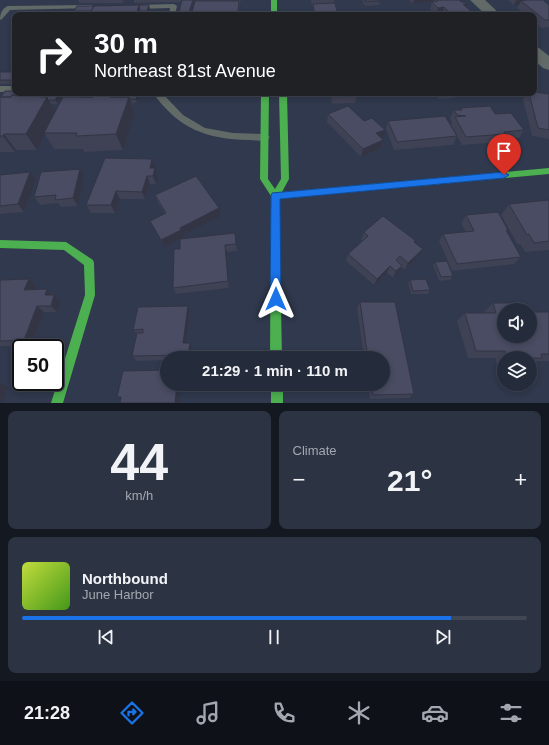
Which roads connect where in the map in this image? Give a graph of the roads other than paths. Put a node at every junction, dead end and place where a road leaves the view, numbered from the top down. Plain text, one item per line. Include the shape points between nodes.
1 (14, 0) edge
2 (41, 0) edge
3 (52, 0) edge
4 (274, 0) edge
5 (477, 0) edge
6 (95, 7) edge
7 (127, 7) edge
8 (8, 8) junction
9 (35, 8) junction
10 (47, 8) junction
11 (173, 12) edge
12 (274, 12) edge
13 (491, 12) edge
14 (0, 18) edge
15 (537, 54) edge
16 (549, 65) edge
17 (0, 89) edge
18 (12, 89) edge
19 (160, 96) edge
20 (265, 96) edge
21 (284, 96) edge
22 (264, 137) junction
23 (549, 171) edge
24 (275, 196) junction
25 (0, 244) edge
26 (276, 351) edge
27 (277, 391) edge
28 (57, 403) edge
29 (277, 403) edge

1 - 8 lane
2 - 9 lane
3 - 10 lane
4 - 12 main road
5 - 13 street
6 - 10 lane
7 - 11 lane via 174,6
8 - 9 lane
8 - 14 lane
9 - 10 lane
15 - 16 street
17 - 18 lane
19 - 22 lane via 182,119 195,128 211,133
20 - 22 main road
21 - 24 main road via 285,179
22 - 24 main road via 264,179
23 - 24 main road
24 - 26 main road
25 - 28 main road via 66,246 89,263 90,295
27 - 29 main road

